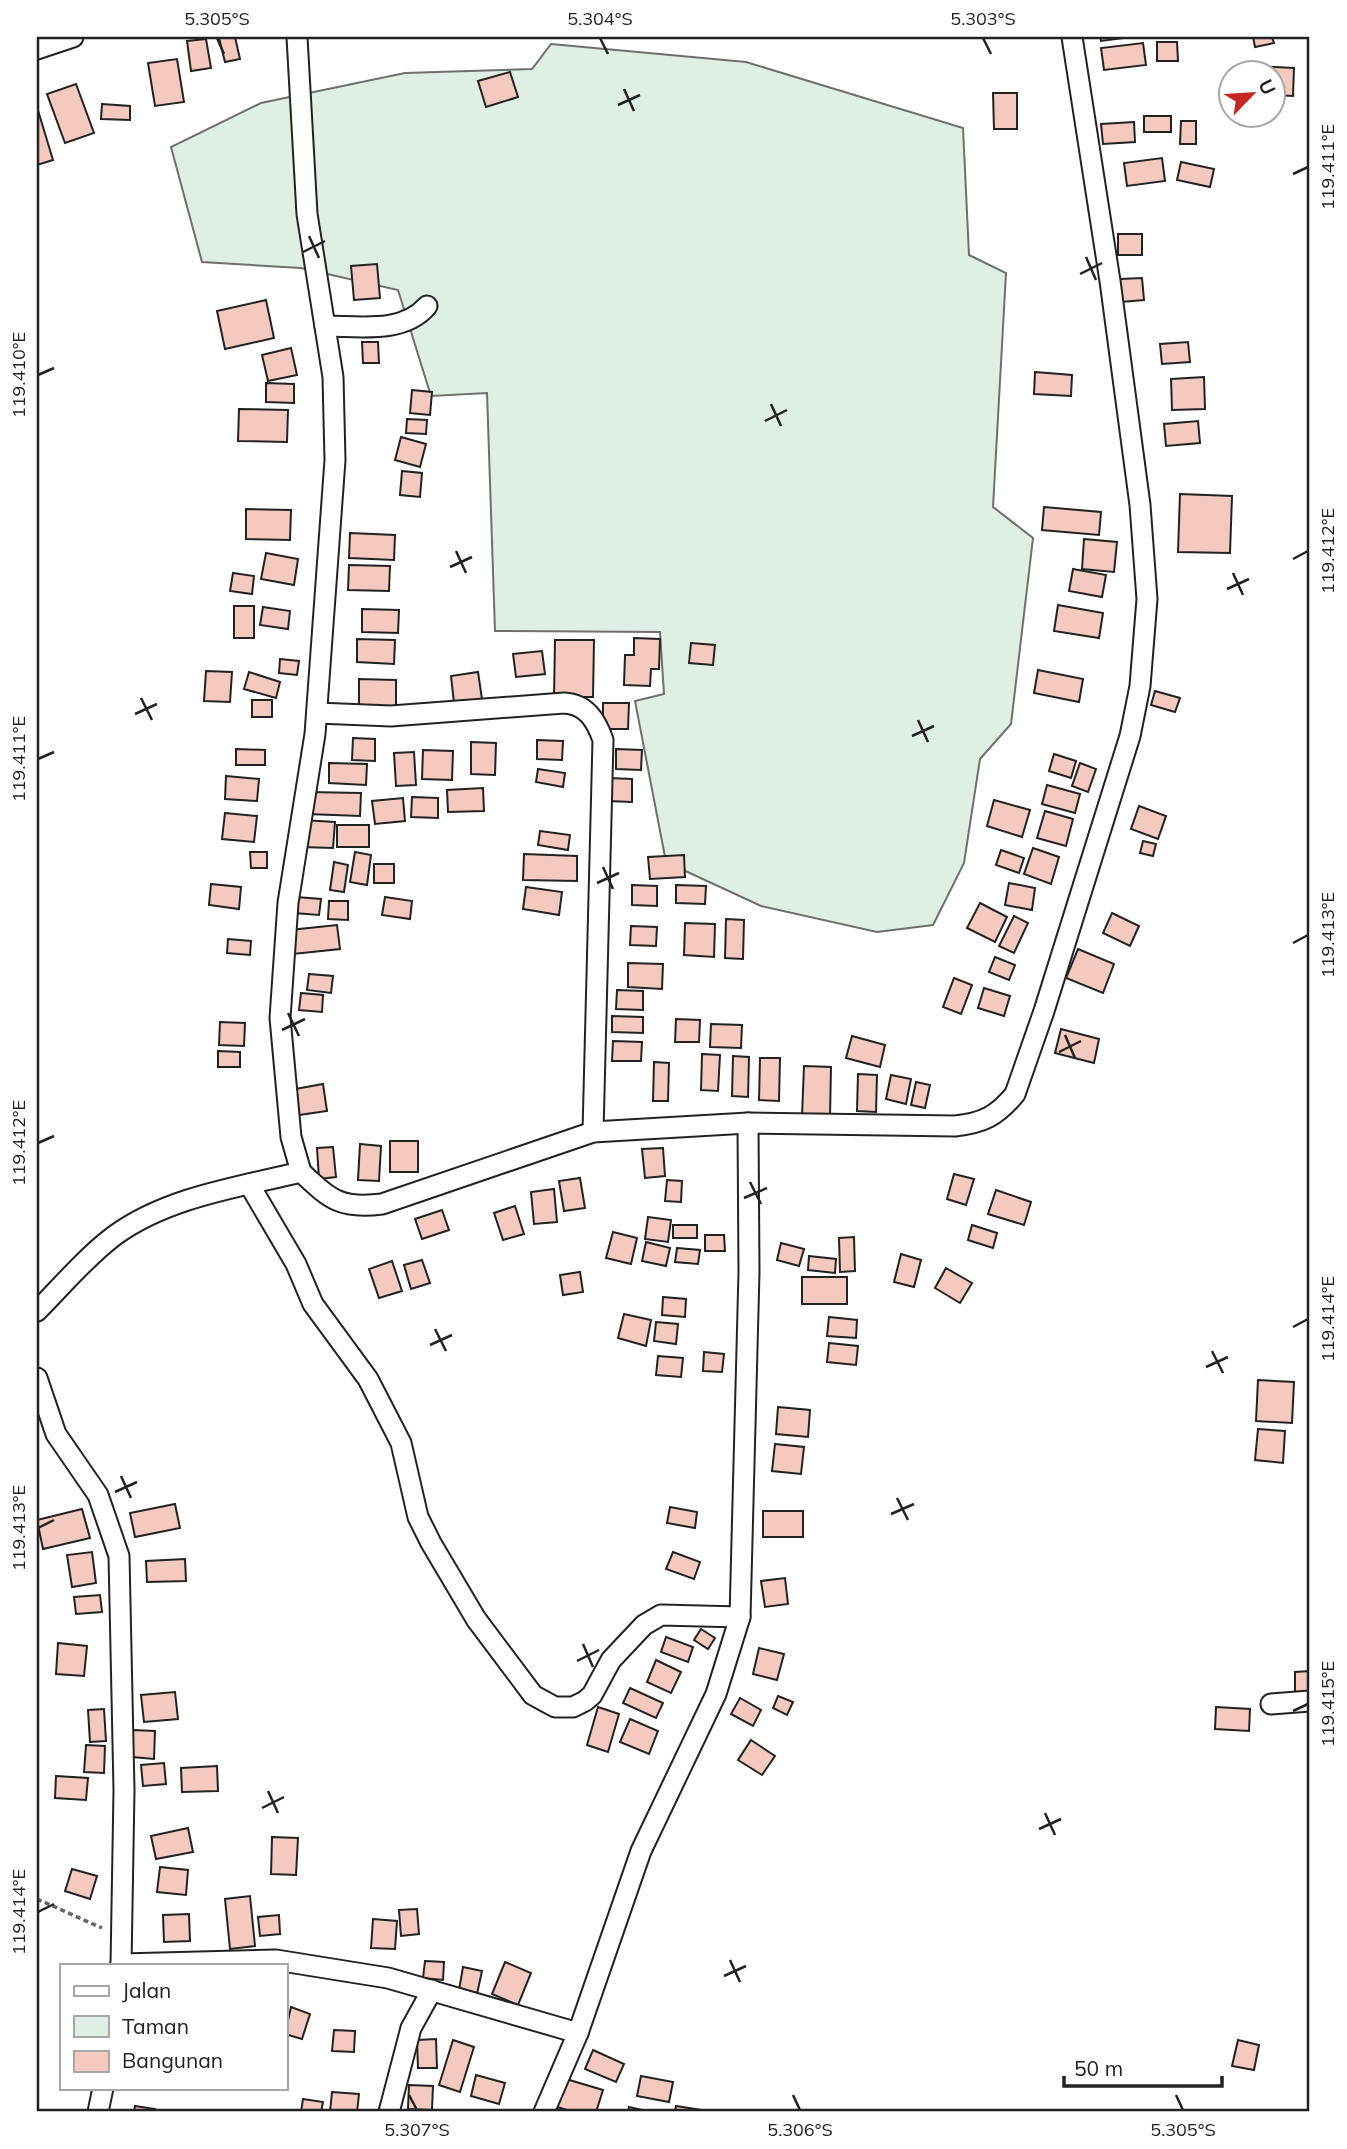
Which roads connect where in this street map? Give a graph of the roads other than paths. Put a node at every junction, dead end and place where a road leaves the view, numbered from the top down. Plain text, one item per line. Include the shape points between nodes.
1 (73, 37) edge
2 (297, 37) edge
3 (1072, 37) edge
4 (37, 49) edge
5 (427, 306) dead end
6 (325, 326) junction
7 (317, 713) junction
8 (748, 1123) junction
9 (593, 1132) junction
10 (301, 1172) junction
11 (249, 1184) junction
12 (37, 1311) edge
13 (37, 1378) edge
14 (740, 1617) junction
15 (1310, 1701) edge
16 (1271, 1704) dead end
17 (121, 1964) edge
18 (432, 1990) junction
19 (578, 2034) junction
20 (103, 2090) edge
21 (98, 2112) edge
22 (389, 2112) edge
23 (544, 2112) edge

1 - 4 street
2 - 6 street via 307,214
3 - 8 street via 1110,281 1143,545 1147,598 1143,656 1126,749 1044,1012 1014,1094 1004,1108 977,1124 955,1126
5 - 6 street via 412,320 387,326
6 - 7 street via 333,377 335,460
7 - 9 street via 391,716 576,703 595,720 603,740
7 - 10 street via 288,903 280,1018 291,1137
8 - 9 street
8 - 14 street via 750,1272
9 - 10 street via 382,1205 341,1204
10 - 11 street
11 - 12 street via 216,1191 115,1235
11 - 14 street via 313,1304 368,1379 401,1443 418,1517 431,1543 476,1619 533,1695 555,1707 573,1707 585,1701 611,1660 644,1625 661,1615
13 - 17 street via 56,1434 98,1495 119,1556 124,1790
14 - 19 street via 716,1694 641,1851
15 - 16 street
17 - 18 street via 275,1960 388,1978
18 - 19 street
18 - 22 street via 411,2028
19 - 23 street
20 - 21 street

